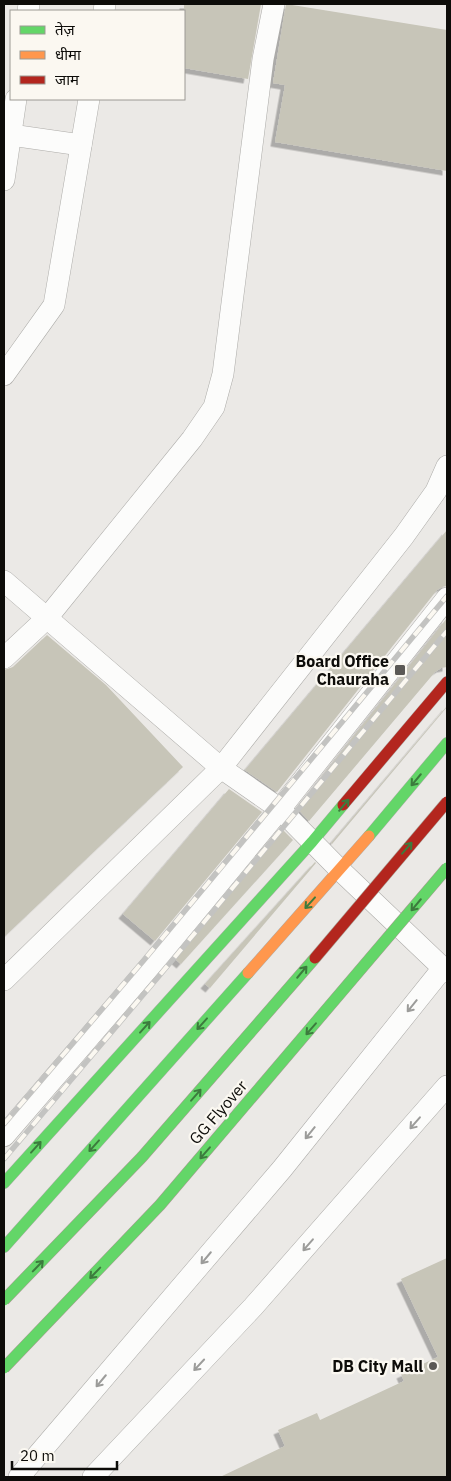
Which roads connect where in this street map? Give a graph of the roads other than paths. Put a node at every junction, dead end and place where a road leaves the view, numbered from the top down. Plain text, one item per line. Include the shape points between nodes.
1 (274, 4) edge
2 (16, 100) edge
3 (89, 100) edge
4 (11, 134) junction
5 (81, 145) junction
6 (4, 180) edge
7 (4, 376) edge
8 (447, 466) edge
9 (4, 580) edge
10 (447, 598) edge
11 (47, 618) junction
12 (4, 658) edge
13 (447, 682) edge
14 (447, 743) edge
15 (222, 768) junction
16 (447, 802) edge
17 (280, 809) junction
18 (312, 842) junction
19 (447, 868) edge
20 (340, 870) junction
21 (445, 970) edge
22 (4, 980) edge
23 (447, 1086) edge
24 (4, 1136) edge
25 (4, 1183) edge
26 (4, 1247) edge
27 (4, 1300) edge
28 (4, 1368) edge
29 (19, 1477) edge
30 (93, 1477) edge

1 - 11 lane via 223,374 214,406 192,439
2 - 4 lane
3 - 5 lane
4 - 5 lane
4 - 6 lane
5 - 7 lane via 54,305
8 - 15 lane via 436,491 404,536
9 - 11 lane
10 - 17 lane
11 - 12 lane
11 - 15 lane
18 -> 13 main road
14 -> 20 main road
15 - 17 lane
15 - 22 lane
27 -> 16 main road, GG Flyover, bridge via 142,1157
17 - 18 lane
17 - 24 lane
18 - 20 lane
25 -> 18 main road
19 -> 28 main road, GG Flyover, bridge via 160,1205
20 - 21 lane
20 -> 26 main road
21 -> 29 lane via 282,1169
23 -> 30 lane via 253,1307

